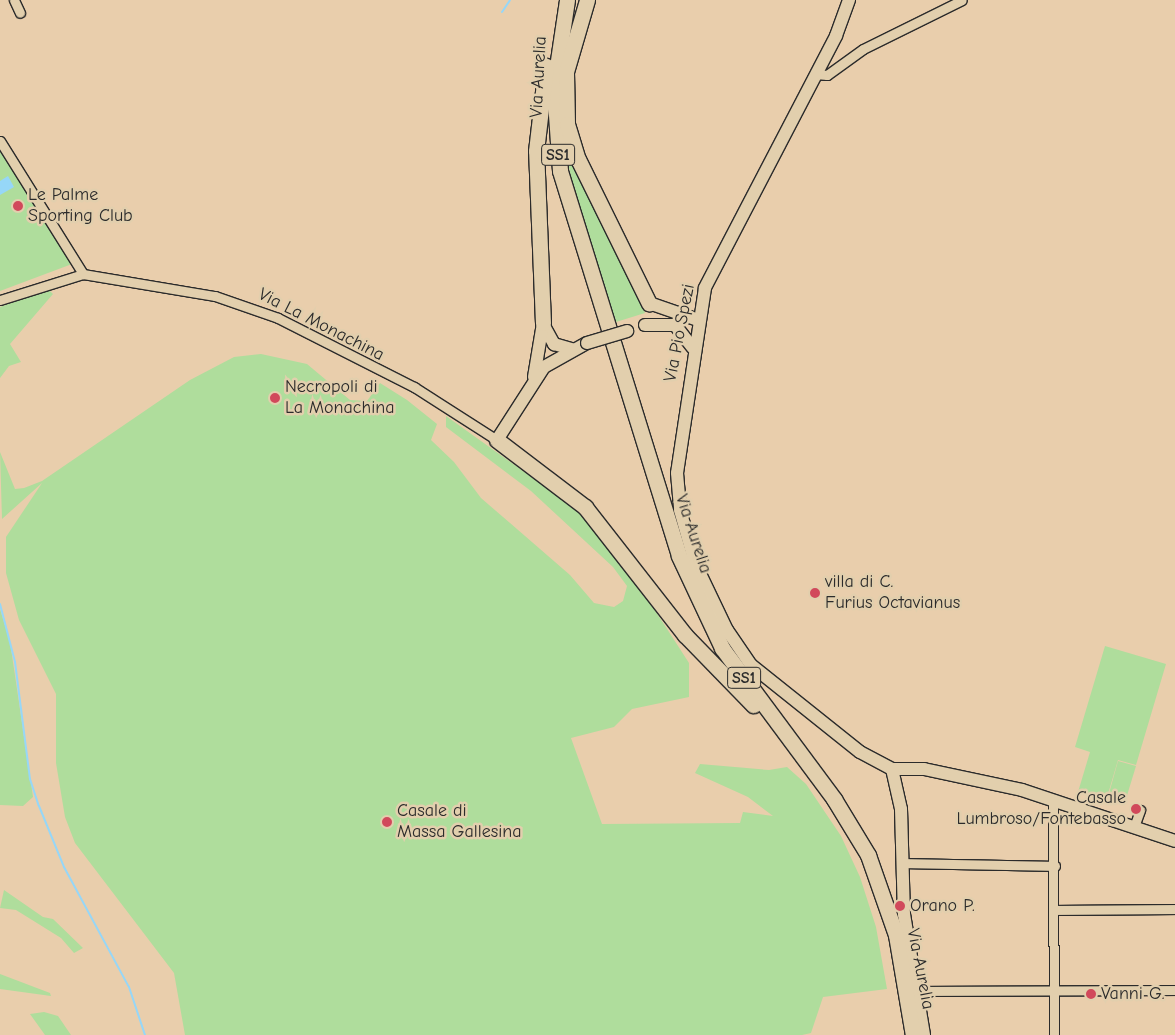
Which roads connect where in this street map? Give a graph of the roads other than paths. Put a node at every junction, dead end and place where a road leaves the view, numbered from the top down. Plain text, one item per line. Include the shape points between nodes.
1 (14, 0) edge
2 (558, 0) edge
3 (567, 0) edge
4 (587, 0) edge
5 (849, 0) edge
6 (962, 0) edge
7 (20, 13) dead end
8 (546, 64) junction
9 (814, 74) junction
10 (0, 141) edge
11 (83, 274) junction
12 (706, 284) junction
13 (0, 300) edge
14 (648, 302) junction
15 (679, 313) junction
16 (543, 323) junction
17 (697, 323) junction
18 (645, 325) junction
19 (680, 328) junction
20 (693, 348) junction
21 (572, 349) junction
22 (532, 384) junction
23 (497, 440) junction
24 (753, 705) junction
25 (892, 769) junction
26 (1053, 799) junction
27 (1140, 810) dead end
28 (1135, 824) junction
29 (1175, 840) edge
30 (904, 863) junction
31 (1055, 866) junction
32 (1175, 909) edge
33 (1055, 910) junction
34 (1054, 990) junction
35 (1175, 990) edge
36 (917, 991) junction
37 (903, 1035) edge
38 (913, 1035) edge
39 (924, 1035) edge
40 (1054, 1035) edge

1 - 7 street
2 - 8 highway, Via Aurelia / SS1
3 - 38 highway, Via Aurelia / SS1 via 554,87 560,171 679,556 699,606 722,648 834,799 868,855 896,935
4 - 14 highway via 566,72 567,124 578,159
5 - 9 street, Via Pio Spezi
6 - 9 street via 863,48 827,74
8 - 16 highway via 536,152
8 - 24 highway, Via Aurelia / SS1 via 545,121 551,176 668,553 701,632
9 - 12 street, Via Pio Spezi
10 - 11 street
11 - 13 street, Via La Monachina
11 - 23 street, Via La Monachina via 192,291 262,311 424,392
12 - 15 street
12 - 17 street, Via Pio Spezi
14 - 15 street
14 - 18 street via 650,315
15 - 17 street
15 - 18 street
16 - 21 street via 551,342
16 - 22 street
17 - 19 street
17 - 20 street, Via Pio Spezi
18 - 19 street
18 - 21 street, bridge
19 - 20 street
20 - 25 street, Via Pio Spezi via 679,441 677,495 690,550 730,634 751,664 858,751
21 - 22 street via 546,364
22 - 23 street
23 - 24 highway via 585,507 685,635
24 - 37 highway, Via Aurelia / SS1 via 843,828 862,864 891,953
25 - 26 street via 924,769
25 - 30 street, Via Aurelia via 901,809
26 - 28 street
26 - 31 street
27 - 28 street
28 - 29 street
30 - 31 street
30 - 36 street, Via Aurelia via 904,914
31 - 33 street
32 - 33 street
33 - 34 street
34 - 35 street
34 - 36 street
34 - 40 street
36 - 39 street, Via Aurelia

